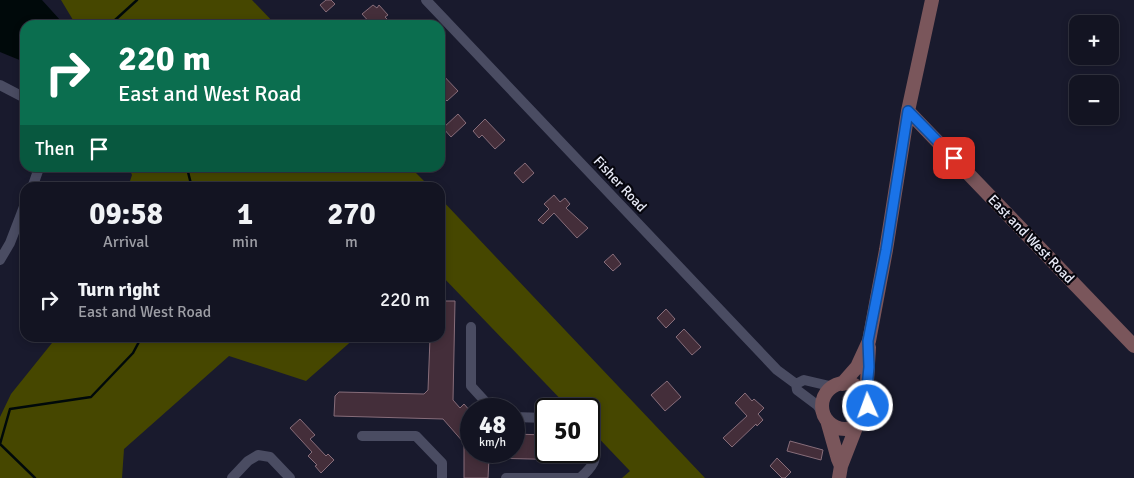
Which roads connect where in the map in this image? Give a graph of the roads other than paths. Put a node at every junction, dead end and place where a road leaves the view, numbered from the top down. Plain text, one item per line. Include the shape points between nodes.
1 (426, 0) edge
2 (932, 0) edge
3 (445, 20) edge
4 (445, 20) edge
5 (0, 85) edge
6 (20, 95) edge
7 (908, 111) junction
8 (20, 217) edge
9 (0, 260) edge
10 (471, 327) dead end
11 (868, 341) junction
12 (1134, 346) edge
13 (796, 384) junction
14 (838, 385) junction
15 (481, 398) edge
16 (866, 398) junction
17 (825, 416) junction
18 (857, 426) junction
19 (362, 436) dead end
20 (594, 463) edge
21 (840, 472) edge
22 (232, 478) edge
23 (290, 478) edge
24 (442, 478) edge
25 (506, 478) edge
26 (581, 478) edge

1 - 3 street, Fisher Road
2 - 7 main road
4 - 13 street, Fisher Road via 777,370
5 - 6 street
7 - 11 main road
7 - 12 main road, East and West Road
8 - 9 street
10 - 15 street via 470,386
11 - 14 main road via 857,367
11 - 16 main road
13 - 14 street via 804,380
13 - 17 street, Fisher Road via 797,390
14 - 16 main road via 857,387
14 - 17 main road via 825,395 822,402
16 - 18 main road via 866,414
17 - 18 main road via 835,427 850,429
17 - 21 main road
18 - 21 main road
19 - 24 street via 416,436 442,463
20 - 26 street
22 - 23 street via 258,455 270,457
25 - 26 street

